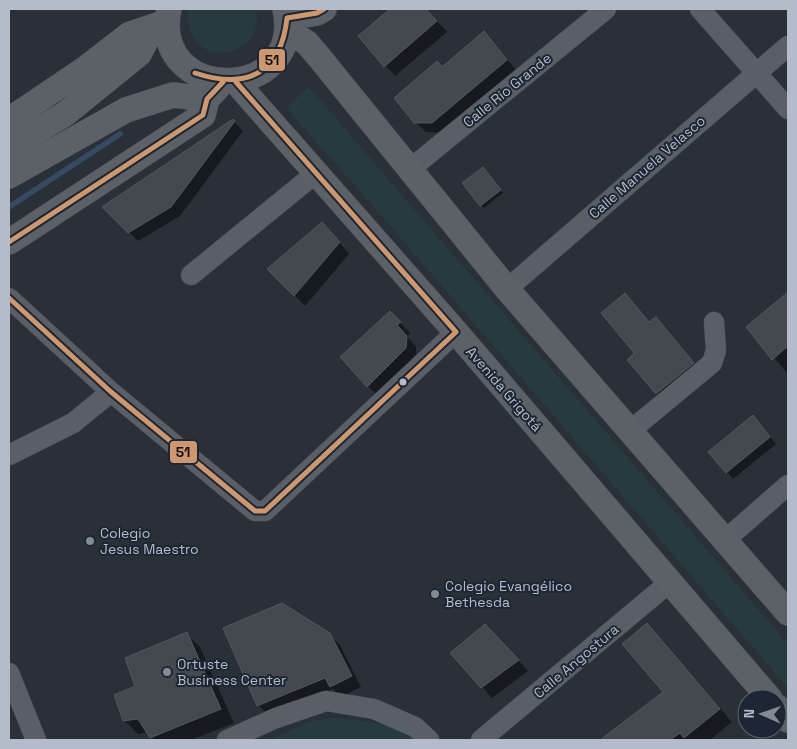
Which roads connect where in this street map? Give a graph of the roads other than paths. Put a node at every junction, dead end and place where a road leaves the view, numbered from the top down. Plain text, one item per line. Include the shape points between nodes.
1 (606, 9) edge
2 (700, 9) edge
3 (299, 15) edge
4 (163, 19) edge
5 (788, 46) edge
6 (756, 72) junction
7 (222, 88) junction
8 (788, 110) edge
9 (9, 120) edge
10 (9, 148) edge
11 (409, 170) junction
12 (316, 173) junction
13 (9, 176) edge
14 (9, 242) edge
15 (190, 275) dead end
16 (507, 289) junction
17 (9, 298) edge
18 (714, 322) dead end
19 (456, 332) junction
20 (111, 392) junction
21 (630, 431) junction
22 (9, 455) edge
23 (788, 485) edge
24 (724, 540) junction
25 (670, 582) junction
26 (788, 613) edge
27 (9, 673) edge
28 (761, 689) edge
29 (36, 740) edge
30 (226, 740) edge
31 (429, 740) edge
32 (481, 740) edge

1 - 11 street, Calle Río Grande
2 - 6 street
3 - 7 main road via 270,65 248,79
3 - 11 main road via 307,43
4 - 7 main road via 172,45 186,66
4 - 9 main road via 130,34
4 - 10 main road via 139,54 65,114
5 - 6 street, Calle Manuela Velasco
6 - 8 street
6 - 16 street, Calle Manuela Velasco
7 - 12 main road, Avenida Grigotá
7 - 13 main road via 173,95 126,110
7 - 14 main road via 203,116
11 - 16 main road
12 - 15 street
12 - 19 main road, Avenida Grigotá
16 - 21 main road
17 - 20 street
18 - 21 street via 716,350 712,363
19 - 20 street via 266,511 255,511
19 - 25 main road, Avenida Grigotá
20 - 22 street via 74,422
21 - 24 main road
23 - 24 street
24 - 26 main road
25 - 28 main road, Avenida Grigotá
25 - 32 street, Calle Angostura
27 - 29 street
30 - 31 street via 326,701 374,709 415,727

